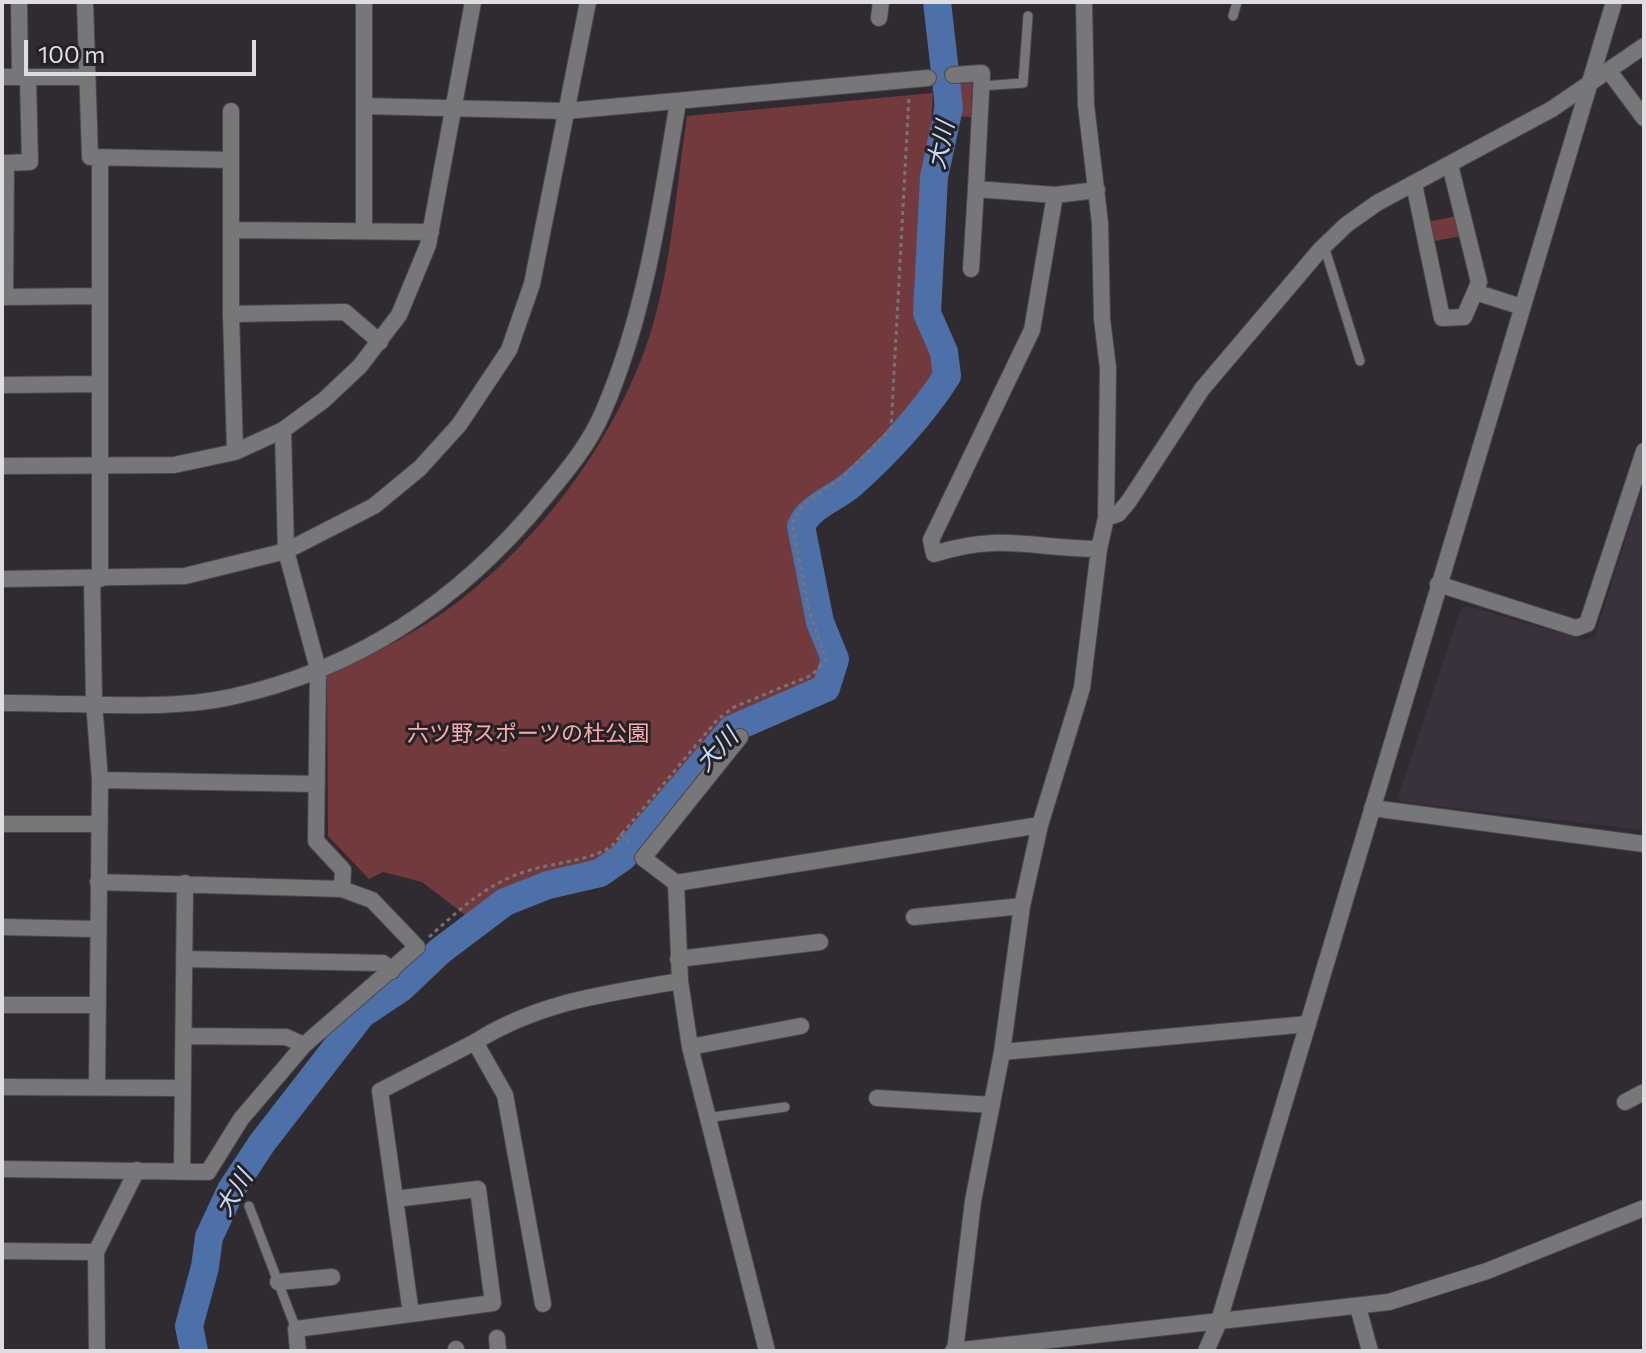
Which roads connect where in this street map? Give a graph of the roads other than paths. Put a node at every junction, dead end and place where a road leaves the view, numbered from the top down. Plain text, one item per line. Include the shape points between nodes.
1 (19, 2) edge
2 (85, 2) edge
3 (364, 2) edge
4 (473, 2) edge
5 (588, 2) edge
6 (1084, 2) edge
7 (1237, 2) edge
8 (1614, 2) edge
9 (1028, 16) dead end
10 (1233, 16) dead end
11 (1644, 46) edge
12 (1609, 71) junction
13 (953, 75) dead end
14 (2, 77) edge
15 (85, 77) junction
16 (24, 78) junction
17 (928, 78) dead end
18 (1589, 85) junction
19 (981, 86) junction
20 (678, 102) junction
21 (365, 106) junction
22 (455, 109) junction
23 (231, 111) dead end
24 (566, 111) junction
25 (1644, 118) edge
26 (100, 160) junction
27 (231, 160) junction
28 (1450, 165) junction
29 (1414, 184) junction
30 (976, 189) junction
31 (1097, 190) junction
32 (1055, 195) junction
33 (364, 229) junction
34 (233, 230) junction
35 (431, 232) junction
36 (1324, 246) junction
37 (971, 269) dead end
38 (1475, 292) junction
39 (99, 296) junction
40 (4, 297) edge
41 (1522, 307) junction
42 (231, 314) junction
43 (380, 342) junction
44 (1360, 361) dead end
45 (99, 384) junction
46 (2, 385) edge
47 (283, 430) junction
48 (1644, 451) edge
49 (235, 452) junction
50 (100, 465) junction
51 (2, 466) edge
52 (1106, 518) junction
53 (1099, 549) junction
54 (286, 551) junction
55 (2, 579) edge
56 (96, 579) junction
57 (1438, 584) junction
58 (318, 669) junction
59 (94, 702) junction
60 (2, 703) edge
61 (740, 737) dead end
62 (100, 780) junction
63 (317, 784) junction
64 (1372, 808) junction
65 (2, 824) edge
66 (99, 824) junction
67 (1040, 825) junction
68 (1644, 844) edge
69 (98, 882) junction
70 (185, 883) junction
71 (676, 883) junction
72 (342, 889) junction
73 (1022, 906) junction
74 (914, 917) dead end
75 (2, 927) edge
76 (97, 929) junction
77 (820, 942) dead end
78 (185, 959) junction
79 (678, 959) junction
80 (392, 971) junction
81 (680, 981) junction
82 (2, 1005) edge
83 (97, 1005) junction
84 (1308, 1024) junction
85 (801, 1026) dead end
86 (184, 1036) junction
87 (475, 1042) junction
88 (304, 1045) junction
89 (690, 1047) junction
90 (1002, 1052) junction
91 (97, 1086) junction
92 (2, 1087) edge
93 (183, 1088) junction
94 (1644, 1092) edge
95 (877, 1098) dead end
96 (1625, 1102) dead end
97 (992, 1105) junction
98 (785, 1107) dead end
99 (706, 1118) junction
100 (2, 1169) edge
101 (137, 1170) junction
102 (182, 1171) junction
103 (395, 1199) junction
104 (249, 1206) dead end
105 (1644, 1208) edge
106 (2, 1251) edge
107 (96, 1252) junction
108 (332, 1277) dead end
109 (278, 1282) junction
110 (543, 1304) dead end
111 (1358, 1307) junction
112 (411, 1314) junction
113 (1218, 1324) junction
114 (296, 1329) junction
115 (97, 1351) edge
116 (298, 1351) edge
117 (767, 1351) edge
118 (954, 1351) edge
119 (1206, 1351) edge
120 (1223, 1351) edge
121 (1370, 1351) edge

1 - 16 street
2 - 15 street
3 - 21 street
4 - 22 street
5 - 24 street
6 - 31 street via 1086,105
7 - 10 lane
8 - 18 street
9 - 19 lane via 1023,83
11 - 12 street
12 - 18 street
12 - 25 street
13 - 19 street via 982,73
14 - 16 street
15 - 16 street
15 - 26 street via 90,157
16 - 40 street via 30,162 6,163
17 - 20 street
18 - 28 street
18 - 41 street
19 - 30 street
20 - 24 street
20 - 58 street via 647,285 602,416 570,466 505,547 451,595 382,639
21 - 22 street
21 - 33 street
22 - 24 street
22 - 35 street
23 - 27 street
24 - 54 street via 532,284 509,350 459,425 420,468 374,506
26 - 27 street
26 - 39 street
27 - 34 street
28 - 29 street
28 - 38 street via 1479,282
29 - 36 street via 1377,203
29 - 38 street via 1442,318 1464,317
30 - 32 street
30 - 37 street
31 - 32 street
31 - 52 street via 1108,368
32 - 53 street via 1032,330 931,540 934,554 966,544 1012,540
33 - 34 street
33 - 35 street
34 - 42 street
35 - 43 street via 416,280
36 - 44 lane
36 - 52 street via 1202,389 1129,501
38 - 41 street
39 - 40 street
39 - 45 street
41 - 57 street
42 - 43 street via 345,312
42 - 49 street
43 - 47 street via 324,400
45 - 46 street
45 - 50 street
47 - 49 street
47 - 54 street
48 - 57 street via 1587,624 1576,628
49 - 50 street via 174,465
50 - 51 street
50 - 56 street
52 - 53 street
53 - 67 street via 1082,688
54 - 56 street via 185,576
54 - 58 street
55 - 56 street
56 - 59 street
57 - 64 street
58 - 59 street via 231,697 166,704
58 - 63 street
59 - 60 street
59 - 62 street
61 - 71 street via 643,858
62 - 63 street
62 - 66 street
63 - 72 street via 316,841 343,870
64 - 68 street
64 - 84 street
65 - 66 street
66 - 69 street
67 - 71 street
67 - 73 street
69 - 70 street
69 - 76 street
70 - 72 street
70 - 78 street
71 - 79 street
72 - 80 street via 372,900 417,947
73 - 74 street
73 - 90 street
75 - 76 street
76 - 83 street
77 - 79 street
78 - 80 street via 383,963
78 - 86 street
79 - 81 street
80 - 88 street
81 - 87 street via 528,1012
81 - 89 street
82 - 83 street
83 - 91 street
84 - 90 street
84 - 113 street
85 - 89 street
86 - 88 street via 286,1037
86 - 93 street
87 - 103 street via 380,1091
87 - 110 street via 505,1095
88 - 102 street via 241,1119 208,1172
89 - 99 street
90 - 97 street
91 - 92 street
91 - 93 street
93 - 102 street
94 - 96 street
95 - 97 street
97 - 118 street via 973,1201
98 - 99 lane
99 - 117 street
100 - 101 street
101 - 102 street
101 - 107 street
103 - 112 street
103 - 112 street via 478,1189 480,1203 493,1303
104 - 109 lane
105 - 111 street via 1425,1293
106 - 107 street
107 - 115 street
108 - 109 street
109 - 114 lane
111 - 113 street
111 - 121 street
112 - 114 street
113 - 118 street
113 - 119 street
113 - 120 street
114 - 116 street

